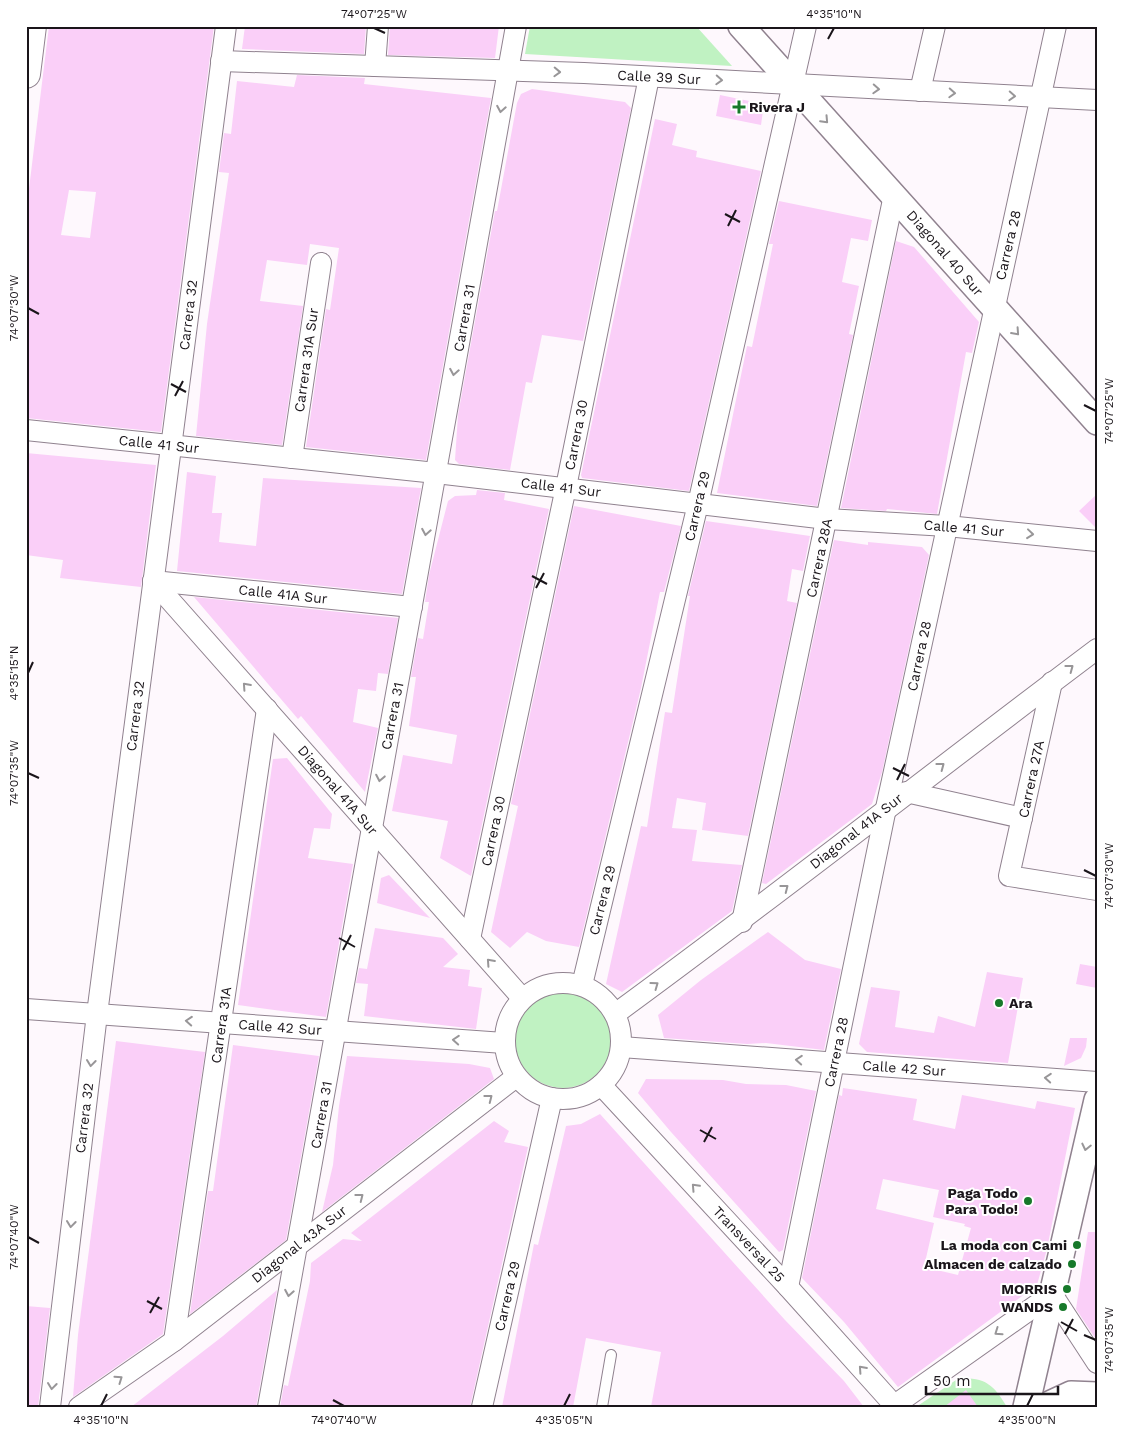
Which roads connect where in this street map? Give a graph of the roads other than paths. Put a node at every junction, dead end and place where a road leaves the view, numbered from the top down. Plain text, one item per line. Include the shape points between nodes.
1 (32, 26) edge
2 (226, 26) edge
3 (378, 26) edge
4 (516, 26) edge
5 (741, 26) edge
6 (806, 26) edge
7 (935, 26) edge
8 (1056, 26) edge
9 (221, 61) junction
10 (375, 66) junction
11 (508, 71) junction
12 (26, 74) edge
13 (649, 77) junction
14 (792, 84) junction
15 (920, 91) junction
16 (1041, 97) junction
17 (1097, 100) edge
18 (894, 194) junction
19 (320, 263) dead end
20 (994, 308) junction
21 (1097, 422) edge
22 (26, 430) edge
23 (171, 445) junction
24 (292, 458) junction
25 (436, 473) junction
26 (566, 487) junction
27 (698, 504) junction
28 (827, 519) junction
29 (947, 526) junction
30 (1097, 541) edge
31 (153, 581) junction
32 (412, 607) junction
33 (1097, 648) edge
34 (1052, 682) junction
35 (267, 709) junction
36 (906, 792) junction
37 (886, 808) junction
38 (1022, 818) junction
39 (371, 828) junction
40 (1097, 890) edge
41 (742, 922) junction
42 (470, 939) junction
43 (582, 985) junction
44 (522, 998) junction
45 (26, 1009) edge
46 (96, 1014) junction
47 (615, 1014) junction
48 (221, 1023) junction
49 (336, 1032) junction
50 (504, 1044) junction
51 (621, 1047) junction
52 (834, 1062) junction
53 (516, 1077) junction
54 (1097, 1082) edge
55 (601, 1085) junction
56 (552, 1098) junction
57 (1097, 1100) edge
58 (298, 1245) junction
59 (788, 1287) junction
60 (1052, 1294) junction
61 (174, 1340) junction
62 (611, 1355) dead end
63 (1097, 1363) edge
64 (1097, 1395) edge
65 (893, 1406) edge
66 (50, 1407) edge
67 (79, 1407) edge
68 (268, 1407) edge
69 (482, 1407) edge
70 (602, 1407) edge
71 (1026, 1407) edge
72 (1043, 1407) edge

1 - 12 main road
2 - 9 street, Carrera 32
3 - 10 street
4 - 11 street, Carrera 31
5 - 14 street, Diagonal 40 Sur
6 - 14 street, Carrera 29
7 - 15 street
8 - 16 street, Carrera 28
9 - 10 street, Calle 39 Sur
9 - 23 street, Carrera 32
10 - 11 street, Calle 39 Sur
11 -> 13 street, Calle 39 Sur
11 -> 25 street, Carrera 31
13 -> 14 street, Calle 39 Sur
13 - 26 street, Carrera 30
14 -> 15 street, Calle 39 Sur
14 -> 18 street, Diagonal 40 Sur
14 - 27 street, Carrera 29
15 -> 16 street, Calle 39 Sur
16 - 17 street, Calle 39 Sur
16 - 20 street, Carrera 28
18 - 20 street, Diagonal 40 Sur
18 - 28 street, Carrera 28A
19 - 24 street, Carrera 31A Sur
20 -> 21 street, Diagonal 40 Sur
20 - 29 street, Carrera 28
22 - 23 street, Calle 41 Sur
23 - 24 street, Calle 41 Sur
23 - 31 street, Carrera 32
24 - 25 street, Calle 41 Sur
25 - 26 street, Calle 41 Sur
25 -> 32 street, Carrera 31
26 - 27 street, Calle 41 Sur
26 - 42 street, Carrera 30
27 - 28 street, Calle 41 Sur
27 - 43 street, Carrera 29
28 - 29 street, Calle 41 Sur
28 - 41 street, Carrera 28A
29 -> 30 street, Calle 41 Sur
29 - 37 street, Carrera 28
31 - 32 street, Calle 41A Sur
35 -> 31 street, Diagonal 41A Sur
31 - 46 street, Carrera 32
32 -> 39 street, Carrera 31
34 -> 33 street, Diagonal 41A Sur
36 -> 34 street, Diagonal 41A Sur
34 - 38 street, Carrera 27A
35 - 39 street, Diagonal 41A Sur
35 - 48 street, Carrera 31A
36 - 37 street, Diagonal 41A Sur
36 - 38 street
41 -> 37 street, Diagonal 41A Sur
37 - 52 street, Carrera 28
38 - 40 street, Carrera 27A via 1009,876
39 - 42 street, Diagonal 41A Sur
39 - 49 street, Carrera 31
47 -> 41 street, Diagonal 41A Sur
44 -> 42 street, Diagonal 41A Sur
43 - 44 street via 551,983
43 - 47 street via 601,996
44 - 50 street via 509,1019
45 - 46 street, Calle 42 Sur
48 -> 46 street, Calle 42 Sur
46 -> 66 street, Carrera 32
47 - 51 street
48 - 49 street, Calle 42 Sur
48 - 61 street, Carrera 31A
50 -> 49 street, Calle 42 Sur
49 - 58 street, Carrera 31
50 - 53 street
52 -> 51 street, Calle 42 Sur
51 - 55 street via 618,1061
54 -> 52 street, Calle 42 Sur
52 - 59 street, Carrera 28
53 - 56 street via 526,1087
58 -> 53 street, Diagonal 43A Sur
55 - 56 street via 586,1095
59 -> 55 street, Transversal 25
56 - 69 street, Carrera 29
57 -> 60 street
58 - 61 street, Diagonal 43A Sur
58 -> 68 street, Carrera 31
65 -> 59 street, Transversal 25
60 - 63 street
60 -> 65 street
60 - 71 street
67 -> 61 street, Diagonal 43A Sur
62 - 70 lane
64 - 72 street via 1071,1394

